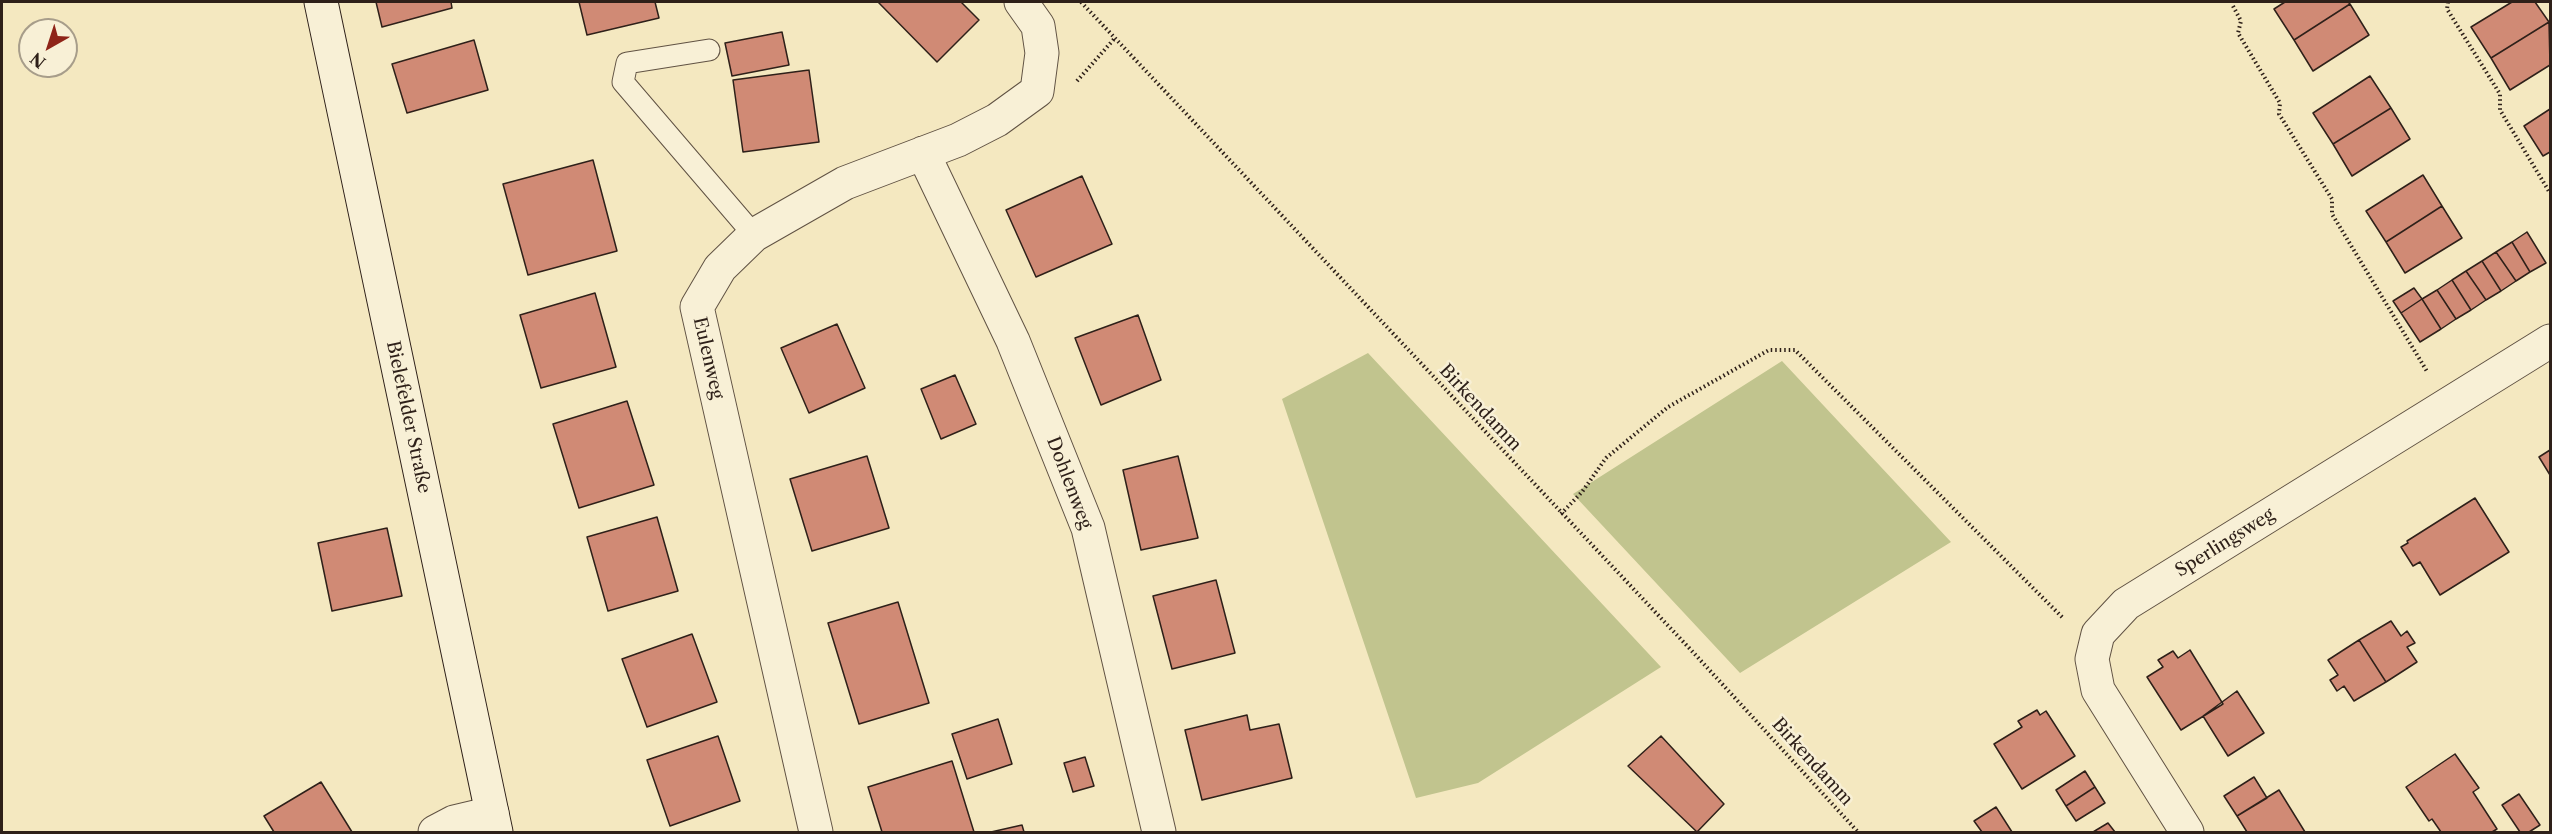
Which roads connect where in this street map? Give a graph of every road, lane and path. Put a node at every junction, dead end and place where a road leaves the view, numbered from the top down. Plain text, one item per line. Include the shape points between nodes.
1 (321, 2) edge
2 (1021, 2) edge
3 (1082, 2) edge
4 (2448, 2) edge
5 (2232, 6) dead end
6 (709, 50) dead end
7 (923, 153) junction
8 (2550, 193) edge
9 (754, 236) junction
10 (2550, 341) edge
11 (2448, 405) junction
12 (1561, 514) junction
13 (2094, 650) junction
14 (494, 823) edge
15 (435, 832) edge
16 (816, 832) edge
17 (1159, 832) edge
18 (1858, 832) edge
19 (2187, 832) edge

1 - 14 street, Bielefelder Straße
2 - 7 street, Eulenweg via 1038,26 1042,53 1037,91 997,120
3 - 12 path, Birkendamm
4 - 8 path via 2447,9 2500,94 2500,110
5 - 11 path via 2241,21 2238,33 2280,103 2279,114 2331,198 2332,214
6 - 9 lane via 627,63 623,82
7 - 9 street, Eulenweg via 845,183
7 - 17 street, Dohlenweg via 1013,341 1089,528
9 - 16 street, Eulenweg via 720,268 697,307
10 - 11 street, Sperlingsweg
11 - 13 street, Sperlingsweg via 2126,604 2098,634
12 - 13 path via 1606,458 1668,407 1769,350 1795,350
12 - 18 path, Birkendamm
13 - 19 street via 2098,690
14 - 15 street via 454,822

